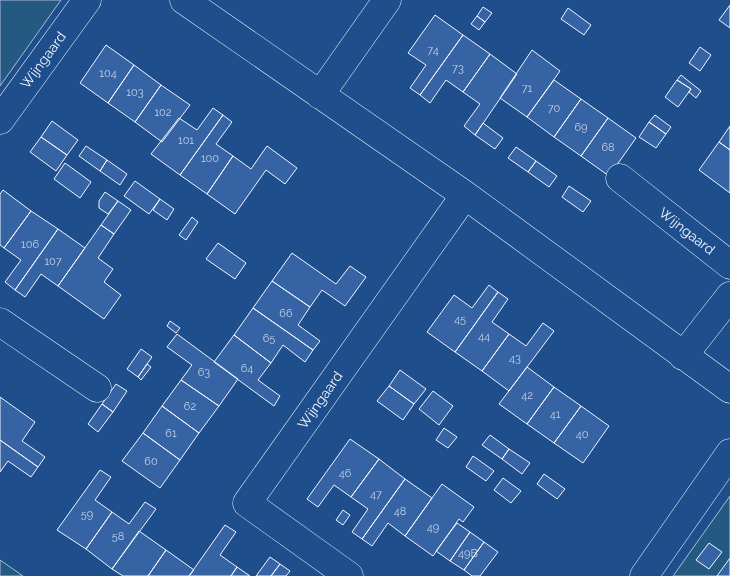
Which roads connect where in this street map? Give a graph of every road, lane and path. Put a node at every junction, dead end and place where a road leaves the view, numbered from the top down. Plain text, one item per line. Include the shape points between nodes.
1 (87, 0) edge
2 (184, 0) edge
3 (388, 0) edge
4 (320, 95) junction
5 (0, 120) edge
6 (620, 178) dead end
7 (465, 195) junction
8 (730, 265) edge
9 (730, 296) edge
10 (0, 322) edge
11 (683, 356) junction
12 (97, 388) dead end
13 (730, 389) edge
14 (730, 453) edge
15 (349, 576) edge
16 (644, 576) edge

1 - 5 street, Wijngaard
2 - 4 street
3 - 4 street
4 - 7 street
6 - 8 street, Wijngaard
7 - 11 street
7 - 15 street, Wijngaard via 247,503
9 - 11 street
10 - 12 street
11 - 13 street
14 - 16 street

